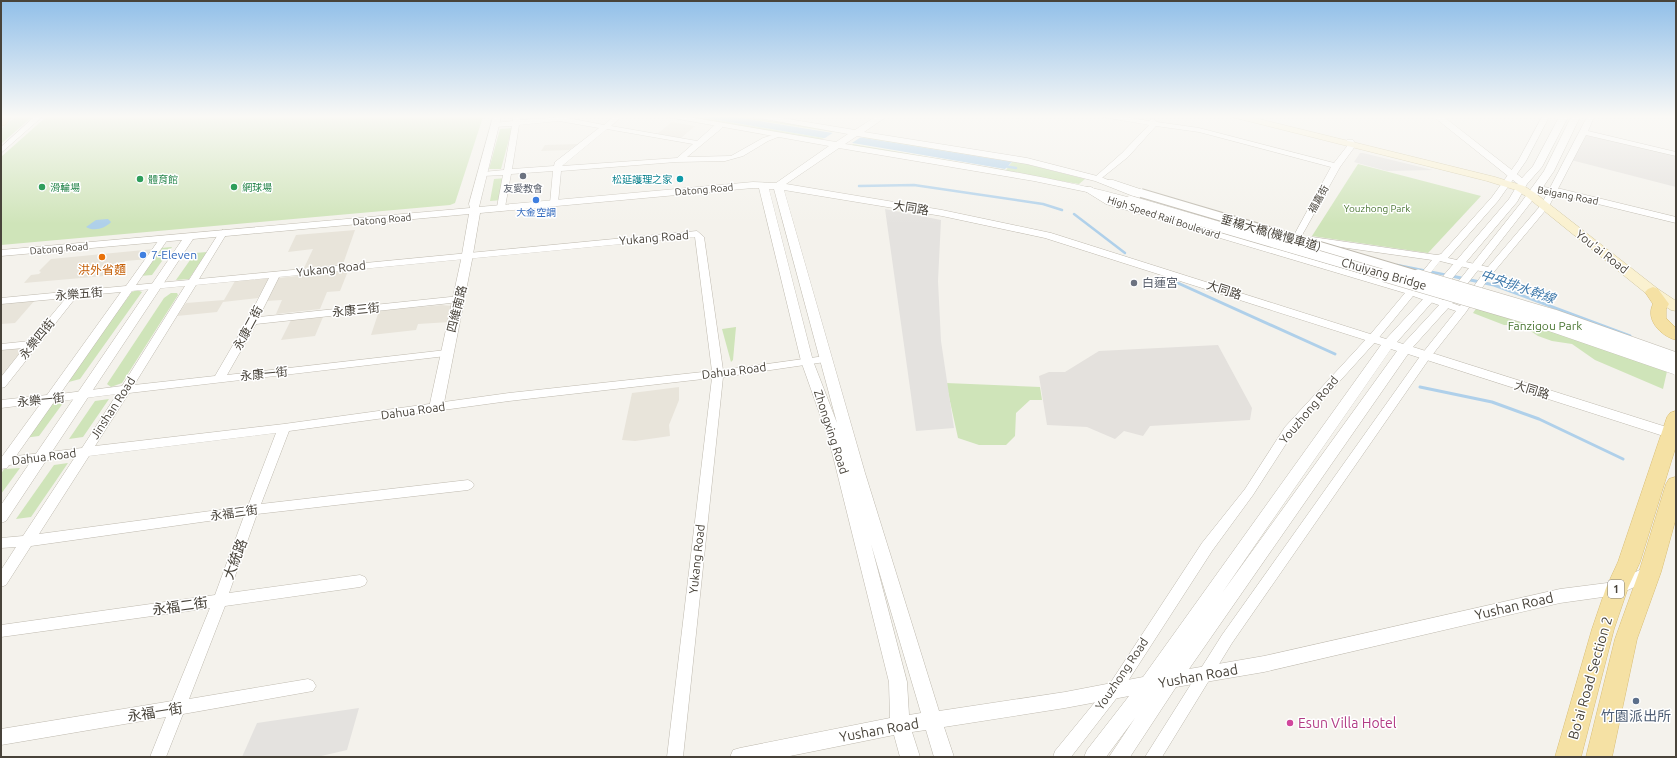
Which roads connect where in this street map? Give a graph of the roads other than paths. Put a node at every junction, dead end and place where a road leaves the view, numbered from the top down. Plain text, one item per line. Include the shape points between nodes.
1 (488, 152) edge
2 (512, 152) edge
3 (573, 152) edge
4 (688, 152) edge
5 (746, 152) edge
6 (819, 152) edge
7 (822, 152) edge
8 (882, 152) edge
9 (973, 152) edge
10 (1127, 152) edge
11 (1284, 152) edge
12 (1345, 152) edge
13 (1389, 152) edge
14 (1478, 152) edge
15 (1527, 152) edge
16 (1545, 152) edge
17 (1558, 152) edge
18 (1573, 152) edge
19 (679, 160) junction
20 (1336, 166) junction
21 (558, 168) junction
22 (509, 172) junction
23 (483, 174) junction
24 (1098, 179) junction
25 (1509, 179) junction
26 (763, 185) junction
27 (778, 186) junction
28 (1088, 189) junction
29 (1527, 189) junction
30 (1136, 198) junction
31 (1549, 199) junction
32 (554, 202) junction
33 (502, 207) junction
34 (475, 210) junction
35 (1676, 220) edge
36 (223, 233) junction
37 (190, 236) junction
38 (1297, 237) junction
39 (164, 239) junction
40 (1, 253) edge
41 (469, 254) junction
42 (1433, 266) junction
43 (1452, 270) junction
44 (274, 275) junction
45 (1469, 275) junction
46 (1485, 277) junction
47 (190, 284) junction
48 (157, 287) junction
49 (128, 290) junction
50 (1412, 292) junction
51 (1653, 292) junction
52 (74, 295) junction
53 (1676, 296) edge
54 (1430, 298) junction
55 (460, 299) junction
56 (1, 301) edge
57 (1446, 304) junction
58 (1676, 307) edge
59 (1462, 310) junction
60 (252, 321) junction
61 (1676, 335) edge
62 (1373, 338) junction
63 (34, 344) junction
64 (1388, 344) junction
65 (1, 347) edge
66 (1404, 350) junction
67 (446, 353) junction
68 (1425, 356) junction
69 (1676, 358) edge
70 (825, 359) junction
71 (807, 361) junction
72 (1676, 362) edge
73 (1676, 368) edge
74 (1676, 372) edge
75 (718, 374) junction
76 (219, 379) junction
77 (1, 384) edge
78 (125, 391) junction
79 (82, 395) junction
80 (50, 399) junction
81 (1, 404) edge
82 (436, 408) junction
83 (284, 428) junction
84 (1674, 429) edge
85 (84, 452) junction
86 (40, 457) junction
87 (2, 464) edge
88 (468, 484) dead end
89 (1676, 484) edge
90 (254, 510) junction
91 (1, 516) edge
92 (27, 541) junction
93 (1, 542) edge
94 (1650, 572) junction
95 (1, 581) edge
96 (360, 581) dead end
97 (1617, 588) junction
98 (220, 601) junction
99 (1, 631) edge
100 (1205, 675) junction
101 (1168, 682) junction
102 (1148, 685) junction
103 (308, 686) dead end
104 (1114, 690) junction
105 (176, 708) junction
106 (932, 720) junction
107 (900, 725) junction
108 (1, 737) edge
109 (158, 757) edge
110 (675, 757) edge
111 (740, 757) edge
112 (910, 757) edge
113 (944, 757) edge
114 (1061, 757) edge
115 (1094, 757) edge
116 (1118, 757) edge
117 (1153, 757) edge
118 (1568, 757) edge
119 (1599, 757) edge

1 - 23 street, 四維南路
2 - 22 street
3 - 21 street via 558,164
4 - 19 street
5 - 19 street via 738,157 725,159
6 - 26 street
7 - 27 street
8 - 28 street, High Speed Rail Boulevard
9 - 24 street, High Speed Rail Boulevard via 1027,161
10 - 24 street
11 - 20 street
12 - 20 street, 福嘉街
13 - 25 main road, Beigang Road
14 - 25 street
15 - 25 street, Youzhong Road
16 - 29 street
17 - 29 street via 1549,171
18 - 31 street
19 - 21 street
20 - 38 street, 福嘉街
21 - 22 street
21 - 32 street
22 - 23 street
22 - 33 street
23 - 34 street, 四維南路 via 474,204
24 - 30 street, Chuiyang Bridge
24 - 38 street, High Speed Rail Boulevard
25 - 29 main road, Beigang Road
25 - 42 street, Youzhong Road via 1495,199
26 - 27 street, 大同路
26 - 32 street, Datong Road
26 - 71 street, Zhongxing Road
27 - 62 street, 大同路 via 942,213 1041,233
27 - 70 street, Zhongxing Road
28 - 30 street, Chuiyang Bridge
28 - 50 street, High Speed Rail Boulevard via 1109,202
29 - 31 main road, You'ai Road
29 - 31 street, Beigang Road
29 - 43 street, Youzhong Road via 1513,200
29 - 45 street
30 - 69 street, 垂楊大橋(機慢車道), bridge via 1205,214 1554,315
30 - 72 street, Chuiyang Bridge, bridge via 1571,325
30 - 73 street, Chuiyang Bridge, bridge via 1537,320
30 - 74 street, 垂楊大橋(機慢車道), bridge via 1520,318
31 - 35 street, Beigang Road
31 - 46 street
31 - 51 main road, You'ai Road
31 - 53 main road, You'ai Road
32 - 33 street, Datong Road
33 - 34 street, Datong Road
34 - 36 street, Datong Road
34 - 41 street, 四維南路
36 - 37 street, Datong Road
36 - 47 street, Jinshan Road
37 - 39 street, Datong Road
37 - 48 street
38 - 42 street, High Speed Rail Boulevard via 1376,251
39 - 40 street, Datong Road
39 - 49 street
41 - 44 street, Yukang Road
41 - 55 street, 四維南路
41 - 75 street, Yukang Road via 697,234 700,237
42 - 43 street, High Speed Rail Boulevard
42 - 50 street, Youzhong Road
43 - 45 street, High Speed Rail Boulevard
43 - 54 street, Youzhong Road
44 - 47 street, Yukang Road
44 - 60 street, 永康二街
45 - 46 street, High Speed Rail Boulevard
45 - 57 street
46 - 59 street
47 - 48 street, Yukang Road
47 - 78 street, Jinshan Road
48 - 49 street, 永樂五街
48 - 79 street
49 - 52 street, 永樂五街
49 - 80 street
50 - 54 street, High Speed Rail Boulevard
50 - 62 street, Youzhong Road
51 - 58 main road, You'ai Road
51 - 61 main road via 1661,304 1656,315 1662,325
52 - 56 street, 永樂五街
52 - 63 street, 永樂四街
54 - 57 street, High Speed Rail Boulevard
54 - 64 street, Youzhong Road
55 - 60 street, 永康三街
55 - 67 street, 四維南路
57 - 59 street, High Speed Rail Boulevard
57 - 66 street
59 - 68 street
60 - 76 street, 永康二街
62 - 64 street, 大同路
62 - 104 street, Youzhong Road via 1289,430 1249,492 1199,560
63 - 65 street
63 - 77 street, 永樂四街
64 - 66 street, 大同路
64 - 102 street, Youzhong Road
66 - 68 street, 大同路
66 - 101 street
67 - 76 street, 永康一街
67 - 82 street, 四維南路
68 - 84 street, 大同路
68 - 100 street via 1227,639
70 - 71 street, Dahua Road
70 - 106 street, Zhongxing Road
71 - 75 street, Dahua Road
71 - 107 street, Zhongxing Road via 836,440 898,682
75 - 82 street, Dahua Road via 509,397
75 - 110 street, Yukang Road
76 - 78 street, 永康一街
78 - 79 street, 永康一街
78 - 85 street, Jinshan Road
79 - 80 street, 永樂一街
79 - 86 street
80 - 81 street, 永樂一街
80 - 87 street
82 - 83 street, Dahua Road
83 - 85 street, Dahua Road
83 - 90 street, 大統路
84 - 97 main road, Bo'ai Road Section 2 / 1 via 1629,562
85 - 86 street, Dahua Road
85 - 92 street, Jinshan Road
86 - 87 street, Dahua Road
86 - 91 street
88 - 90 street, 永福三街
89 - 94 main road, Bo'ai Road Section 2 / 1
90 - 92 street, 永福三街
90 - 98 street, 大統路
92 - 93 street, 永福三街
92 - 95 street, Jinshan Road
94 - 97 street, Yushan Road
94 - 119 main road, Bo'ai Road Section 2 / 1 via 1626,639
96 - 98 street, 永福二街
97 - 100 street, Yushan Road via 1560,596 1264,664
97 - 118 main road, Bo'ai Road Section 2 / 1 via 1603,629
98 - 99 street, 永福二街
98 - 105 street, 大統路
100 - 101 street, Yushan Road
100 - 117 street
101 - 102 street, Yushan Road
101 - 116 street
102 - 104 street, Yushan Road
102 - 115 street, Youzhong Road
103 - 105 street, 永福一街
104 - 106 street, Yushan Road
104 - 114 street, Youzhong Road
105 - 108 street, 永福一街
105 - 109 street, 大統路
106 - 107 street, Yushan Road
106 - 113 street, Zhongxing Road
107 - 111 street, Yushan Road
107 - 112 street, Zhongxing Road

